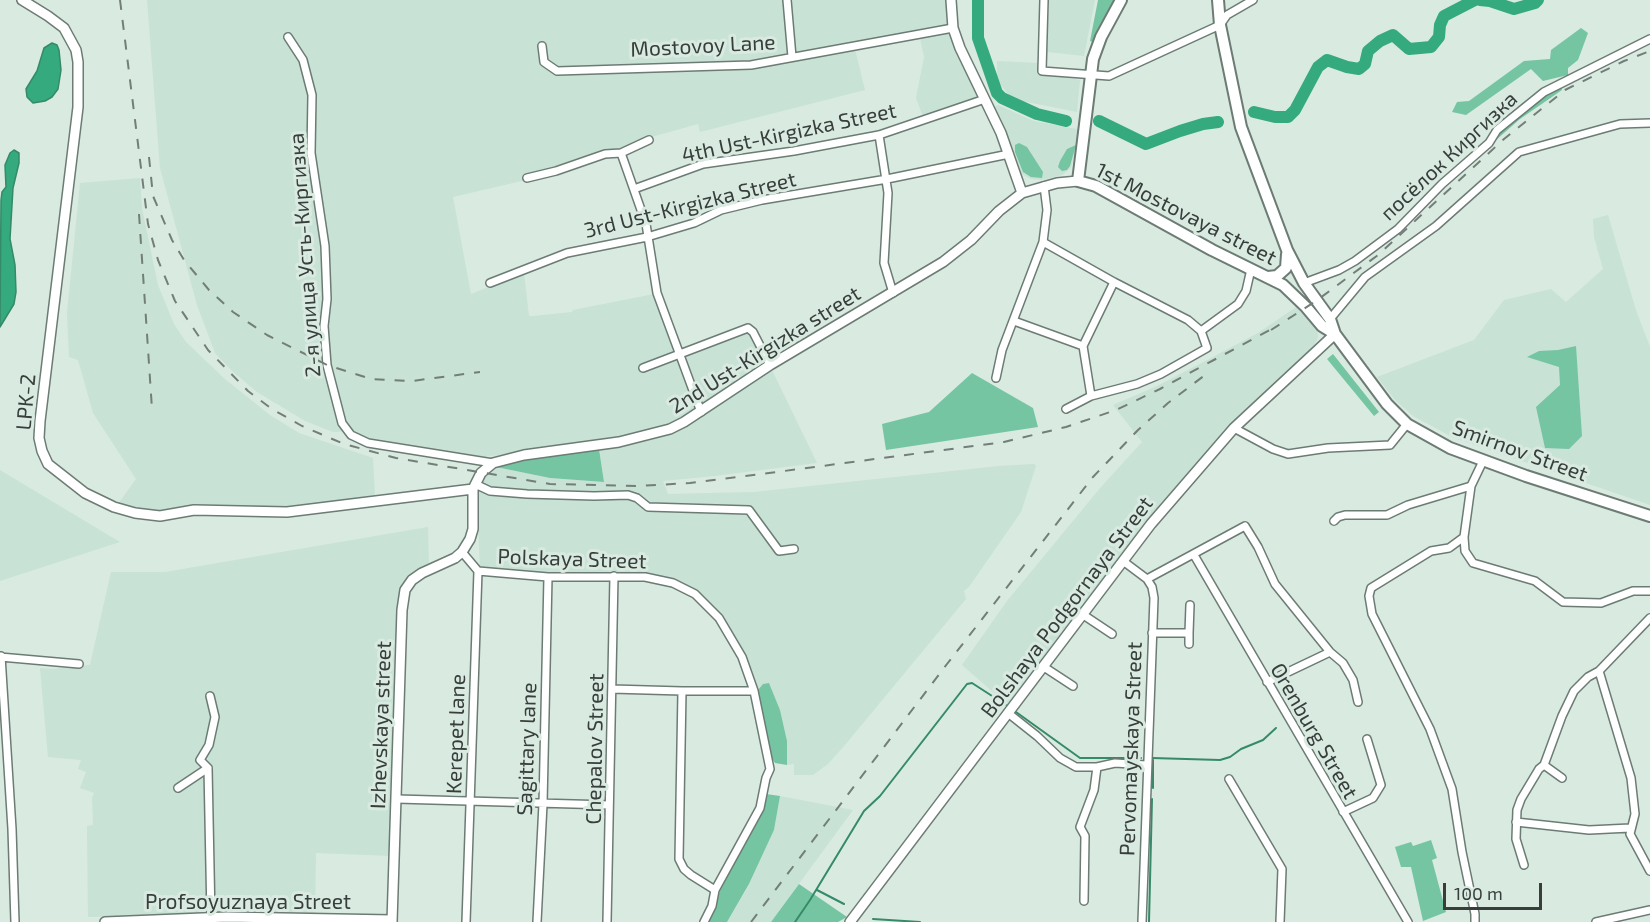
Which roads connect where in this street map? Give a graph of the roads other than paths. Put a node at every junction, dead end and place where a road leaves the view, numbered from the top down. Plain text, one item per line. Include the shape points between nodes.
1 (22, 0) edge
2 (787, 0) edge
3 (951, 0) edge
4 (1044, 0) edge
5 (1121, 0) edge
6 (1218, 0) edge
7 (1253, 0) edge
8 (1220, 25) junction
9 (953, 28) junction
10 (288, 37) dead end
11 (1650, 39) edge
12 (542, 46) dead end
13 (792, 57) junction
14 (1090, 75) junction
15 (984, 99) junction
16 (1650, 123) edge
17 (879, 135) junction
18 (649, 140) dead end
19 (621, 153) junction
20 (1009, 154) junction
21 (527, 178) dead end
22 (887, 179) junction
23 (1078, 181) junction
24 (1044, 186) junction
25 (634, 189) junction
26 (1022, 193) junction
27 (647, 237) junction
28 (1043, 242) junction
29 (1287, 250) junction
30 (1251, 269) junction
31 (1268, 277) junction
32 (1114, 282) junction
33 (1304, 283) junction
34 (490, 284) dead end
35 (893, 292) junction
36 (1330, 319) junction
37 (1014, 321) junction
38 (1201, 331) junction
39 (1335, 334) junction
40 (1083, 346) junction
41 (679, 355) junction
42 (770, 365) junction
43 (643, 368) dead end
44 (996, 378) dead end
45 (1091, 396) junction
46 (1066, 409) dead end
47 (701, 412) junction
48 (1407, 424) junction
49 (1234, 428) junction
50 (1483, 461) junction
51 (493, 463) junction
52 (474, 486) junction
53 (1471, 486) junction
54 (1650, 516) edge
55 (1334, 521) dead end
56 (1464, 537) junction
57 (794, 549) dead end
58 (458, 555) junction
59 (1194, 555) junction
60 (1123, 561) junction
61 (478, 571) junction
62 (615, 576) junction
63 (548, 577) junction
64 (1147, 579) junction
65 (1650, 591) edge
66 (1190, 605) dead end
67 (1082, 614) junction
68 (1650, 618) edge
69 (1152, 633) junction
70 (1189, 633) junction
71 (1112, 634) dead end
72 (1189, 644) dead end
73 (1330, 652) junction
74 (1, 656) edge
75 (79, 664) dead end
76 (1044, 667) junction
77 (1599, 671) junction
78 (1267, 682) junction
79 (1073, 686) dead end
80 (612, 689) junction
81 (682, 691) junction
82 (754, 691) junction
83 (210, 696) dead end
84 (1358, 702) dead end
85 (1008, 713) junction
86 (1367, 739) dead end
87 (1146, 765) junction
88 (1544, 765) junction
89 (1097, 766) junction
90 (208, 768) junction
91 (1562, 778) dead end
92 (1229, 779) dead end
93 (178, 788) dead end
94 (397, 799) junction
95 (470, 801) junction
96 (543, 804) junction
97 (609, 805) junction
98 (1343, 812) junction
99 (1516, 822) junction
100 (1630, 828) junction
101 (1524, 865) dead end
102 (1650, 871) edge
103 (715, 890) junction
104 (1084, 901) dead end
105 (1650, 910) edge
106 (211, 918) junction
107 (392, 921) edge
108 (852, 921) edge
109 (15, 922) edge
110 (105, 922) edge
111 (466, 922) edge
112 (537, 922) edge
113 (607, 922) edge
114 (705, 922) edge
115 (1142, 922) edge
116 (1280, 922) edge
117 (1408, 922) edge
118 (1474, 922) edge
119 (1596, 922) edge

1 - 52 main road, LPK-2 via 63,28 76,50 78,62 78,107 40,421 39,438 48,464 85,493 114,507 160,516 194,510 287,512
2 - 13 street
3 - 9 main road
4 - 14 street via 1042,71
5 - 14 main road via 1101,37
6 - 8 main road
7 - 8 street via 1227,15
8 - 14 street via 1109,76
8 - 29 main road via 1241,127
9 - 13 street, Mostovoy Lane
9 - 15 main road
10 - 51 street, 2-я улица Усть-Киргизка via 303,60 312,95 311,153 325,246 327,365 342,423 351,435 368,443
11 - 33 street, посёлок Киргизка via 1544,92 1497,130 1489,143 1398,229 1347,266
12 - 13 street, Mostovoy Lane via 544,62 557,71 751,65
14 - 23 main road
15 - 17 street, 4th Ust-Kirgizka Street
15 - 20 main road
16 - 36 street via 1620,124 1519,152 1436,226 1365,277
17 - 22 street
17 - 25 street, 4th Ust-Kirgizka Street via 703,164
18 - 19 street
19 - 21 street via 605,154
19 - 25 street
20 - 22 street, 3rd Ust-Kirgizka Street
20 - 26 main road
22 - 27 street, 3rd Ust-Kirgizka Street via 762,200 721,210
22 - 35 street via 884,263
23 - 24 main road, 1st Mostovaya street
23 - 30 main road, 1st Mostovaya street via 1096,186
24 - 26 main road, 1st Mostovaya street
24 - 28 street via 1047,210
25 - 27 street
26 - 35 main road, 2nd Ust-Kirgizka street via 958,252
27 - 34 street, 3rd Ust-Kirgizka Street via 567,254
27 - 41 street via 657,293
28 - 32 street
28 - 37 street
29 - 31 main road via 1286,267 1276,276
29 - 33 main road
30 - 31 main road, 1st Mostovaya street
30 - 38 street via 1238,304
31 - 39 main road, 1st Mostovaya street via 1294,295 1322,326
32 - 38 street via 1188,320
32 - 40 street
33 - 36 main road
35 - 42 main road, 2nd Ust-Kirgizka street
36 - 39 main road
37 - 40 street
37 - 44 street
38 - 45 street via 1207,348 1137,384
39 - 48 main road, Smirnov Street via 1368,382
39 - 49 main road, Bolshaya Podgornaya Street
40 - 45 street
41 - 42 street via 748,328
41 - 43 street
41 - 47 street
42 - 47 main road, 2nd Ust-Kirgizka street
45 - 46 street
47 - 51 main road, 2nd Ust-Kirgizka street via 670,429 647,435
48 - 49 street via 1390,445 1288,454
48 - 50 main road, Smirnov Street
49 - 60 main road, Bolshaya Podgornaya Street
50 - 53 street
50 - 54 main road, Smirnov Street
51 - 52 main road
52 - 57 street via 506,493 628,495 648,507 749,510 779,551
52 - 58 main road via 470,539
53 - 55 street via 1388,515 1345,515
53 - 56 street
56 - 65 street via 1465,551 1473,563 1535,581 1563,602 1601,603 1633,591
56 - 118 street via 1449,548 1431,551 1371,588 1369,596 1372,614 1430,729 1452,789
58 - 61 street
58 - 94 main road, Izhevskaya street via 422,573 405,590
59 - 64 street
59 - 73 street via 1245,526 1275,584
59 - 78 street, Orenburg Street
60 - 64 street
60 - 67 main road, Bolshaya Podgornaya Street
61 - 63 street, Polskaya Street
61 - 95 street, Kerepet lane
62 - 63 street, Polskaya Street
62 - 80 street, Chepalov Street
62 - 82 street, Polskaya Street via 673,583 695,594 719,618 742,657
63 - 96 street, Sagittary lane
64 - 69 street, Pervomayskaya Street via 1154,593
66 - 70 street
67 - 71 street
67 - 76 main road, Bolshaya Podgornaya Street
68 - 77 street
69 - 70 street
69 - 87 street, Pervomayskaya Street
70 - 72 street
73 - 78 street
73 - 84 street via 1343,663 1353,680
74 - 75 street
74 - 109 street
76 - 79 street
76 - 85 main road, Bolshaya Podgornaya Street
77 - 88 street via 1574,691
77 - 100 street via 1630,778 1635,814
78 - 98 street, Orenburg Street
80 - 81 street
80 - 97 street, Chepalov Street
81 - 82 street
81 - 103 street via 679,859 684,869
82 - 103 street, Polskaya Street via 770,769 760,808
83 - 90 street via 215,717 209,745 200,760
85 - 89 street via 1060,758 1076,767
85 - 108 main road, Bolshaya Podgornaya Street
86 - 98 street via 1382,785 1372,798
87 - 89 street
87 - 115 street, Pervomayskaya Street
88 - 91 street
88 - 99 street via 1521,799
89 - 104 street via 1095,790 1080,827 1085,836
90 - 93 street
90 - 106 street
92 - 116 street via 1282,869
94 - 95 street
94 - 107 main road, Izhevskaya street
95 - 96 street
95 - 111 street, Kerepet lane
96 - 97 street
96 - 112 street, Sagittary lane
97 - 113 street, Chepalov Street
98 - 117 street, Orenburg Street
99 - 100 street via 1589,830
99 - 101 street via 1516,839
100 - 102 street
103 - 114 street, Polskaya Street
105 - 119 street
106 - 107 main road, Profsoyuznaya Street
106 - 110 main road, Profsoyuznaya Street

